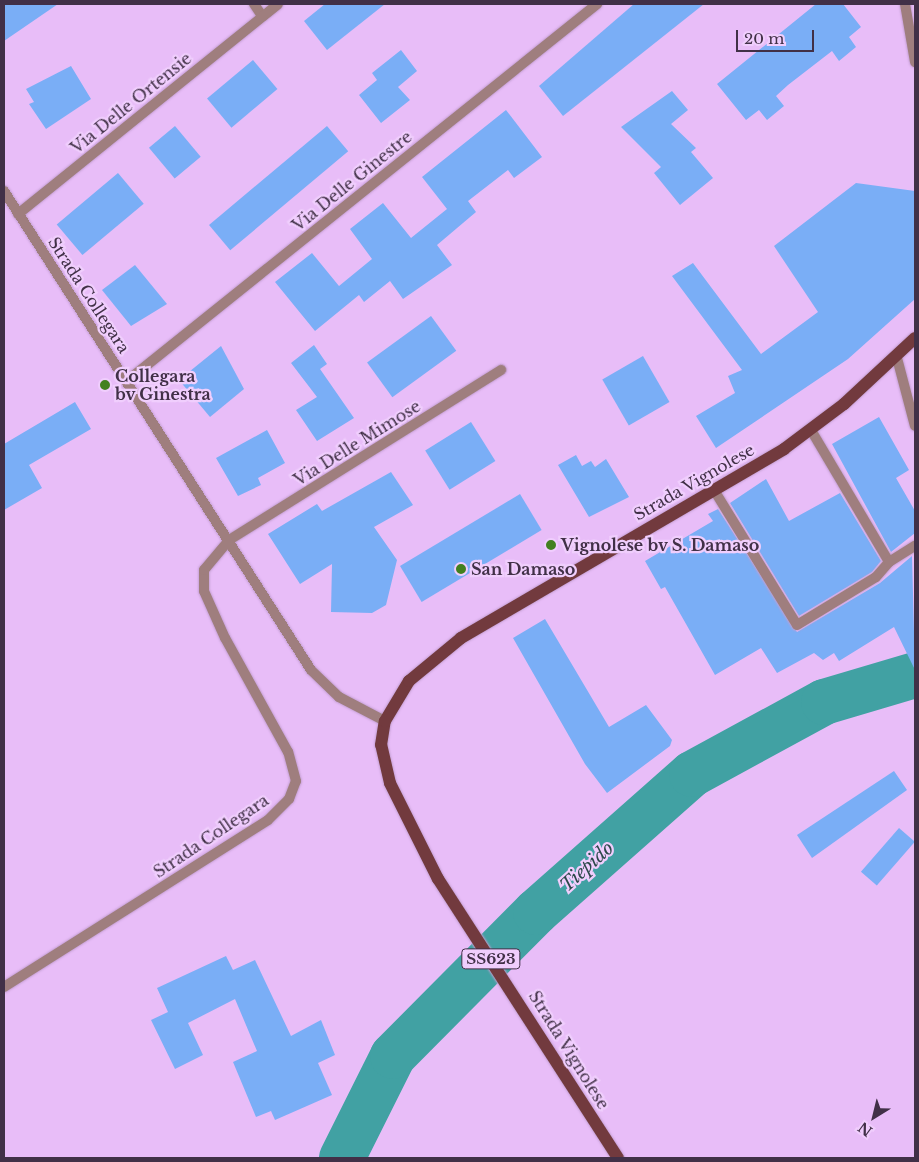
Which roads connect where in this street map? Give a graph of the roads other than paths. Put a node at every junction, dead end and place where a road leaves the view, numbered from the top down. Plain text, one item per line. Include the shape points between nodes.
1 (254, 4) edge
2 (278, 4) edge
3 (597, 4) edge
4 (905, 4) edge
5 (262, 16) junction
6 (912, 31) edge
7 (915, 62) edge
8 (4, 192) edge
9 (18, 214) junction
10 (915, 338) edge
11 (897, 358) junction
12 (501, 370) dead end
13 (127, 381) junction
14 (915, 426) edge
15 (811, 430) junction
16 (714, 490) junction
17 (229, 540) junction
18 (915, 546) edge
19 (888, 562) junction
20 (385, 720) junction
21 (4, 986) edge
22 (618, 1158) edge

1 - 5 street
2 - 5 street, Via Delle Ortensie
3 - 13 street, Via Delle Ginestre
4 - 6 street
5 - 9 street, Via Delle Ortensie
6 - 7 street
8 - 9 street, Strada Collegara
9 - 13 street, Strada Collegara
10 - 11 main road, Strada Vignolese / SS623
11 - 14 street
11 - 15 main road, Strada Vignolese / SS623
12 - 17 street, Via Delle Mimose
13 - 17 street, Strada Collegara
15 - 16 main road, Strada Vignolese / SS623
15 - 19 street
16 - 19 street via 797,625 876,577
16 - 20 main road, Strada Vignolese / SS623 via 461,638 409,681
17 - 20 street, Strada Collegara via 319,679 339,697
17 - 21 street, Strada Collegara via 204,570 204,591 225,638 288,752 296,781 289,799 268,820
18 - 19 street
20 - 22 main road, Strada Vignolese / SS623 via 381,745 390,783 438,879

